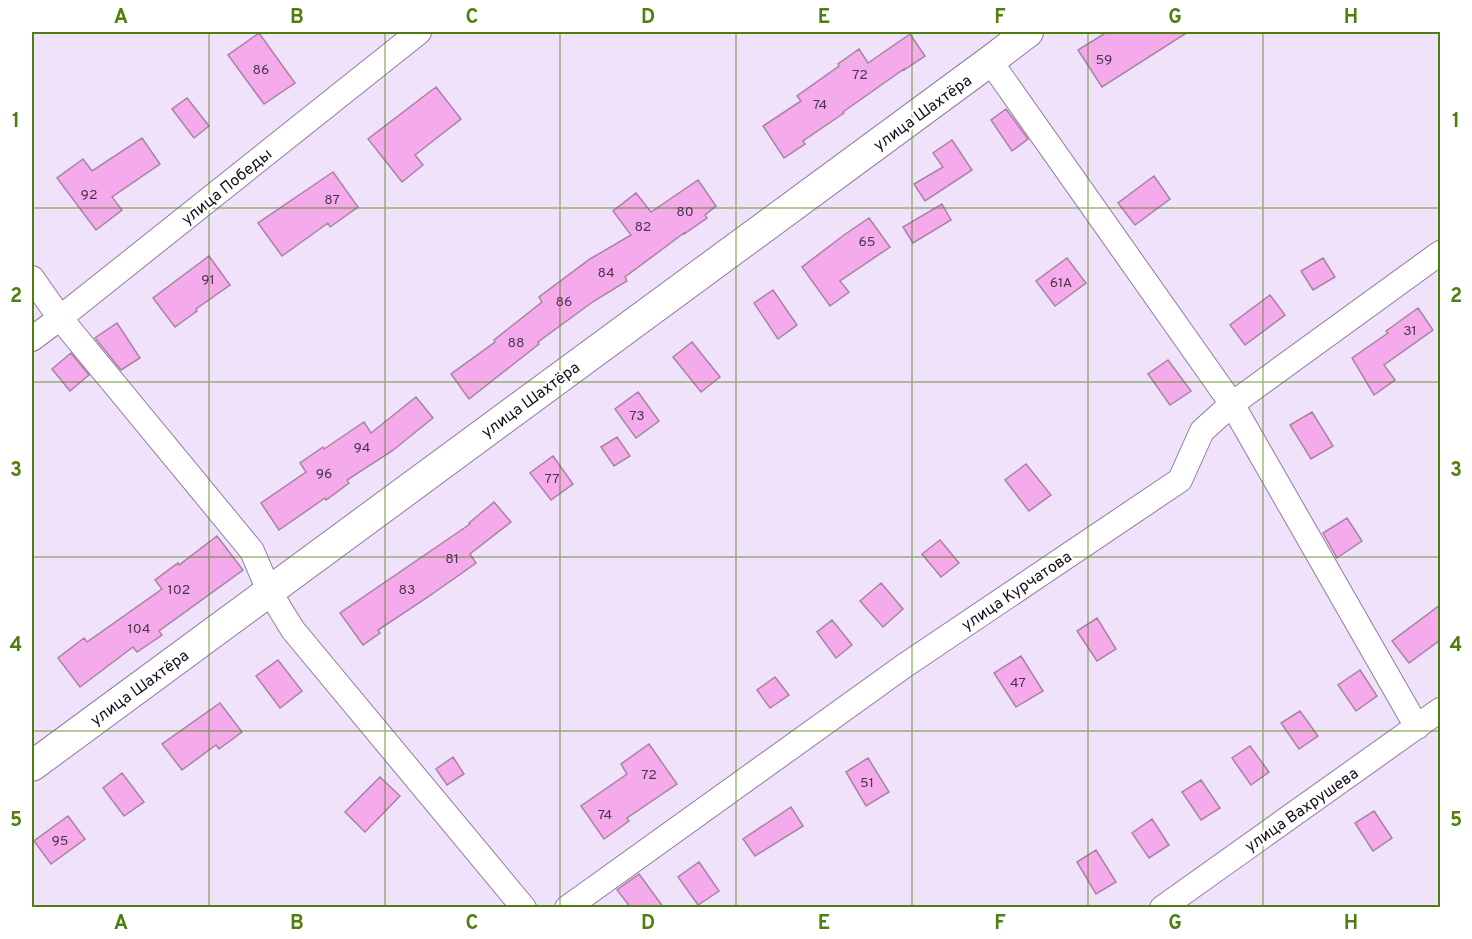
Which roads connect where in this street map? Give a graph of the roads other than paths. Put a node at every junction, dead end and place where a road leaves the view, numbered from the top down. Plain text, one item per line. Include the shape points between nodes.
1 (419, 32) edge
2 (1028, 32) edge
3 (990, 61) junction
4 (1440, 253) edge
5 (32, 278) edge
6 (60, 318) junction
7 (32, 339) edge
8 (1232, 404) junction
9 (269, 591) junction
10 (1440, 710) edge
11 (1417, 727) junction
12 (32, 766) edge
13 (524, 908) edge
14 (567, 908) edge
15 (1162, 908) edge

1 - 6 street, улица Победы
2 - 3 street, улица Шахтёра
3 - 8 street
3 - 9 street, улица Шахтёра
4 - 8 street, улица Курчатова
5 - 6 street
6 - 7 street, улица Победы
6 - 9 street via 252,551
8 - 11 street
8 - 14 street, улица Курчатова via 1202,431 1180,480 903,666
9 - 12 street, улица Шахтёра
9 - 13 street via 293,630
10 - 11 street, улица Вахрушева
11 - 15 street, улица Вахрушева

